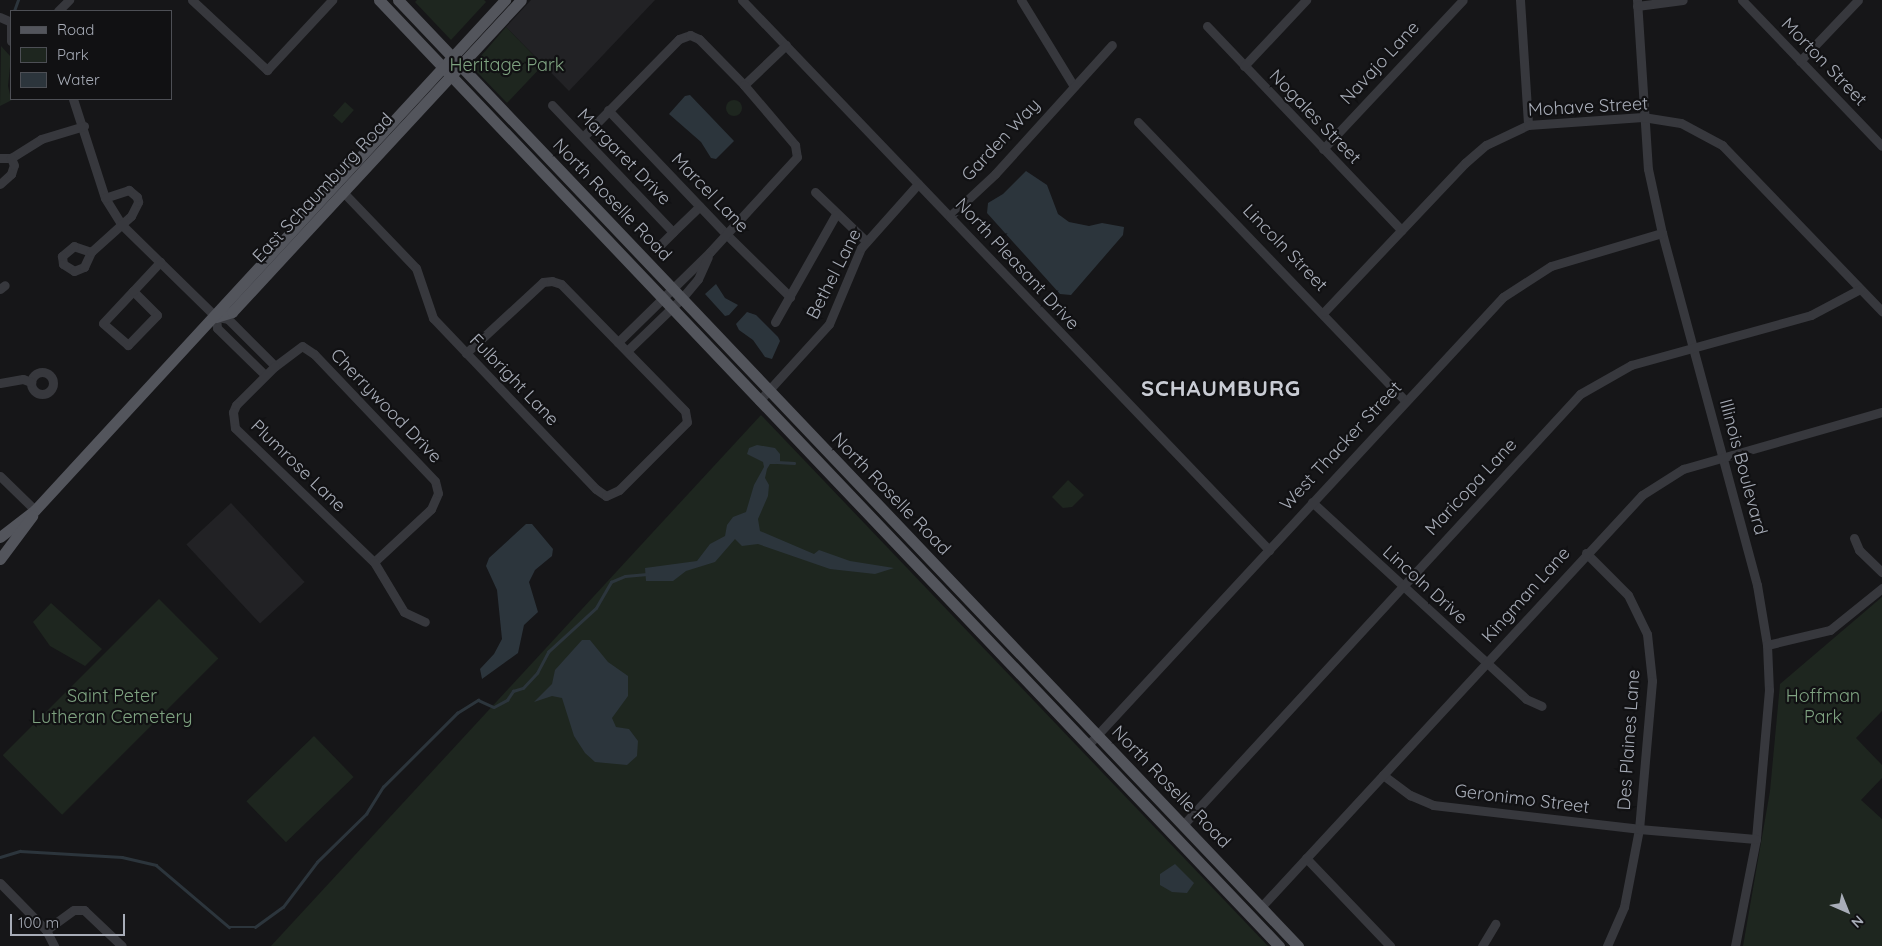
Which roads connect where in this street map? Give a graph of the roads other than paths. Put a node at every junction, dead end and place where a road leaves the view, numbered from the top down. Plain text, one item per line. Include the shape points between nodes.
1 (68, 0) edge
2 (192, 0) edge
3 (332, 0) edge
4 (379, 0) edge
5 (398, 0) edge
6 (505, 0) edge
7 (521, 0) edge
8 (742, 0) edge
9 (1020, 0) edge
10 (1306, 0) edge
11 (1464, 0) edge
12 (1520, 0) edge
13 (1682, 0) edge
14 (1742, 0) edge
15 (1858, 0) edge
16 (1637, 3) edge
17 (59, 10) edge
18 (1207, 26) dead end
19 (786, 45) junction
20 (1112, 45) dead end
21 (456, 61) junction
22 (1800, 61) junction
23 (442, 66) junction
24 (1244, 66) junction
25 (450, 76) junction
26 (744, 85) junction
27 (1073, 85) junction
28 (73, 100) edge
29 (552, 105) dead end
30 (608, 110) junction
31 (1643, 117) junction
32 (1138, 122) dead end
33 (1528, 125) junction
34 (84, 126) junction
35 (583, 137) junction
36 (1882, 146) edge
37 (1323, 149) junction
38 (0, 158) edge
39 (11, 158) junction
40 (0, 184) edge
41 (918, 184) junction
42 (343, 192) junction
43 (815, 192) dead end
44 (105, 198) junction
45 (700, 206) junction
46 (836, 214) junction
47 (950, 216) junction
48 (121, 224) junction
49 (1401, 230) junction
50 (673, 232) junction
51 (1662, 233) junction
52 (726, 234) junction
53 (866, 241) junction
54 (657, 248) dead end
55 (91, 252) dead end
56 (710, 252) junction
57 (160, 262) junction
58 (672, 288) junction
59 (1860, 289) junction
60 (133, 291) junction
61 (790, 297) junction
62 (682, 298) junction
63 (662, 299) junction
64 (672, 308) junction
65 (1882, 311) edge
66 (1324, 312) junction
67 (216, 317) junction
68 (776, 322) dead end
69 (618, 342) junction
70 (1694, 347) junction
71 (627, 351) junction
72 (466, 353) junction
73 (275, 366) junction
74 (265, 375) junction
75 (31, 382) dead end
76 (0, 383) edge
77 (768, 390) junction
78 (1405, 400) junction
79 (759, 401) junction
80 (1882, 412) edge
81 (1724, 456) junction
82 (0, 476) edge
83 (1312, 502) junction
84 (35, 510) junction
85 (0, 537) edge
86 (1854, 538) dead end
87 (1268, 550) junction
88 (1586, 553) junction
89 (0, 559) edge
90 (374, 562) junction
91 (1882, 572) edge
92 (1402, 586) junction
93 (1882, 588) edge
94 (425, 622) dead end
95 (1768, 645) junction
96 (1486, 663) junction
97 (1542, 706) dead end
98 (1098, 735) junction
99 (1088, 745) junction
100 (1383, 775) junction
101 (1183, 825) junction
102 (1639, 829) junction
103 (1756, 839) junction
104 (1306, 858) junction
105 (0, 883) edge
106 (1262, 907) junction
107 (1495, 924) dead end
108 (46, 930) junction
109 (54, 946) edge
110 (122, 946) edge
111 (1279, 946) edge
112 (1298, 946) edge
113 (1390, 946) edge
114 (1482, 946) edge
115 (1607, 946) edge
116 (1735, 946) edge

1 - 17 street
2 - 3 street via 267,70
4 - 23 main road, North Roselle Road
5 - 21 main road, North Roselle Road
6 - 21 main road
7 - 21 main road
8 - 19 street, North Pleasant Drive
9 - 27 street
10 - 24 street
11 - 37 street, Navajo Lane
12 - 33 street
13 - 16 street
14 - 22 street, Morton Street
15 - 22 street
16 - 31 street, Illinois Boulevard
18 - 24 street, Nogales Street
19 - 26 street
19 - 41 street, North Pleasant Drive
20 - 27 street, Garden Way
21 - 23 main road, East Schaumburg Road
21 - 25 main road, East Schaumburg Road
21 - 58 main road, North Roselle Road
22 - 36 street, Morton Street
23 - 25 main road, North Roselle Road
23 - 67 main road, East Schaumburg Road via 221,305
24 - 37 street, Nogales Street
25 - 42 main road, East Schaumburg Road
25 - 63 main road, North Roselle Road
26 - 30 street via 696,36 679,39
26 - 52 street via 795,145 796,157
27 - 47 street, Garden Way via 995,174
28 - 34 street
29 - 35 street, Margaret Drive
30 - 35 street
30 - 45 street, Marcel Lane
31 - 33 street, Mohave Street
31 - 51 street, Illinois Boulevard via 1645,153
31 - 59 street, Mohave Street via 1681,124 1722,145
32 - 66 street, Lincoln Street
33 - 49 street, Mohave Street via 1508,132 1475,153
34 - 39 street via 41,139
34 - 44 street
35 - 50 street, Margaret Drive
37 - 49 street, Nogales Street
38 - 39 street
39 - 40 street via 14,165 11,174
41 - 47 street, North Pleasant Drive
41 - 53 street, Bethel Lane
42 - 67 main road, East Schaumburg Road via 232,312
42 - 72 street, Fulbright Lane via 416,268 433,318
43 - 46 street
44 - 48 street
44 - 48 street via 129,190 137,197 136,208
45 - 50 street, Margaret Drive
45 - 52 street, Marcel Lane
46 - 53 street
46 - 61 street
47 - 87 street, North Pleasant Drive
48 - 55 street
48 - 57 street
49 - 66 street, Mohave Street
50 - 54 street, Margaret Drive
51 - 70 street, Illinois Boulevard
51 - 78 street, West Thacker Street via 1573,258 1523,281 1490,308
52 - 56 street
52 - 61 street, Marcel Lane
53 - 77 street, Bethel Lane via 852,266 832,319
56 - 58 street
56 - 62 street via 698,279
57 - 60 street
57 - 67 street
58 - 62 main road, North Roselle Road
58 - 63 street
59 - 65 street, Mohave Street
59 - 70 street, Maricopa Lane via 1811,315
60 - 60 street via 103,323 128,345 157,315
61 - 68 street
62 - 64 street
62 - 77 main road, North Roselle Road
63 - 64 main road, North Roselle Road
63 - 69 street
64 - 71 street
64 - 79 main road, North Roselle Road
66 - 78 street, Lincoln Street
67 - 73 street via 228,319
67 - 74 street via 218,328
67 - 84 main road, East Schaumburg Road
69 - 71 street
69 - 72 street via 561,284 552,281 543,282
70 - 81 street, Illinois Boulevard
70 - 92 street, Maricopa Lane via 1631,365 1599,380 1580,394
71 - 72 street, Fulbright Lane via 685,411 687,422 620,490 606,496
73 - 74 street, Plumrose Lane
73 - 90 street, Cherrywood Drive via 292,350 302,346 308,349 435,481 438,493 432,509
74 - 90 street, Plumrose Lane via 236,405 233,412 235,428
75 - 76 street via 22,379
77 - 79 street, Bethel Lane
77 - 98 main road, North Roselle Road
78 - 83 street, West Thacker Street
79 - 99 main road, North Roselle Road
80 - 81 street, Kingman Lane
81 - 88 street, Kingman Lane via 1683,469 1652,488 1629,507
81 - 95 street, Illinois Boulevard via 1758,586
82 - 84 street
83 - 87 street, West Thacker Street
83 - 92 street, Lincoln Drive
84 - 85 main road, East Schaumburg Road
84 - 89 main road, East Schaumburg Road via 18,539
86 - 91 street via 1859,550
87 - 98 street, West Thacker Street
88 - 96 street, Kingman Lane
88 - 102 street, Des Plaines Lane via 1628,595 1647,634 1652,681
90 - 94 street, Plumrose Lane via 404,612
92 - 96 street, Lincoln Drive
92 - 101 street, Maricopa Lane
93 - 95 street via 1830,630
95 - 103 street, Illinois Boulevard via 1769,690
96 - 97 street, Lincoln Drive via 1526,700
96 - 100 street, Kingman Lane
98 - 99 street, West Thacker Street
98 - 101 main road, North Roselle Road
99 - 111 main road, North Roselle Road
100 - 102 street, Geronimo Street via 1410,796 1433,805
100 - 104 street, Kingman Lane
101 - 106 main road, North Roselle Road
102 - 103 street, Geronimo Street
102 - 115 street, Des Plaines Lane via 1624,907
103 - 116 street, Illinois Boulevard
104 - 106 street, Kingman Lane
104 - 113 street
105 - 108 street
106 - 112 main road, North Roselle Road
107 - 114 street
108 - 109 street
108 - 110 street via 74,910 84,910

